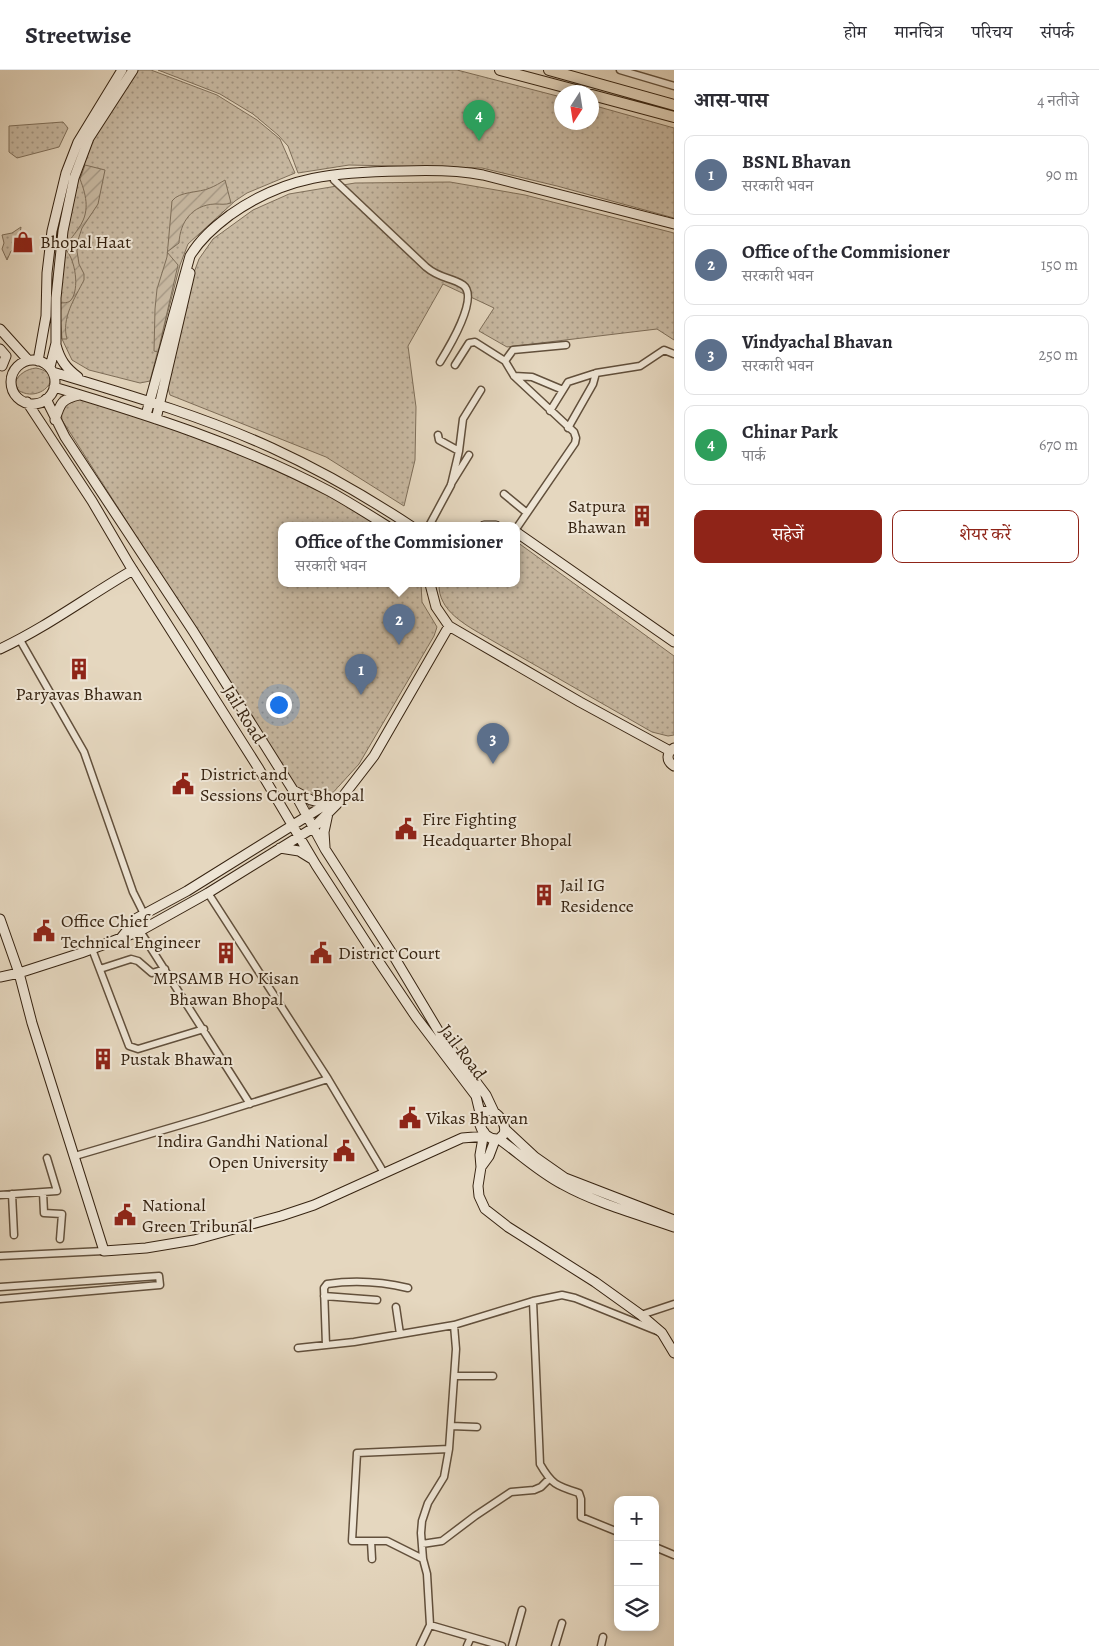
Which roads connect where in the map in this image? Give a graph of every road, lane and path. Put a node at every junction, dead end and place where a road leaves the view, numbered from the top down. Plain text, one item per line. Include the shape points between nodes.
1 (122, 70) edge
2 (133, 70) edge
3 (500, 70) edge
4 (549, 70) edge
5 (620, 70) edge
6 (557, 85) edge
7 (674, 86) edge
8 (599, 97) edge
9 (674, 105) edge
10 (674, 117) edge
11 (334, 180) junction
12 (674, 224) edge
13 (674, 229) edge
14 (0, 329) edge
15 (0, 338) edge
16 (56, 343) junction
17 (566, 345) dead end
18 (674, 354) edge
19 (10, 357) edge
20 (38, 361) junction
21 (505, 361) junction
22 (440, 362) dead end
23 (455, 365) dead end
24 (51, 370) junction
25 (596, 373) junction
26 (514, 376) junction
27 (12, 377) junction
28 (84, 381) junction
29 (54, 387) junction
30 (481, 390) dead end
31 (563, 390) junction
32 (79, 395) junction
33 (46, 400) junction
34 (26, 402) junction
35 (150, 402) junction
36 (160, 406) junction
37 (550, 411) junction
38 (146, 415) junction
39 (156, 419) junction
40 (55, 420) junction
41 (568, 428) junction
42 (438, 435) dead end
43 (459, 451) junction
44 (469, 455) dead end
45 (450, 485) junction
46 (504, 494) dead end
47 (527, 513) junction
48 (380, 522) edge
49 (404, 522) edge
50 (430, 522) edge
51 (520, 524) edge
52 (520, 534) edge
53 (133, 570) junction
54 (431, 587) edge
55 (449, 626) junction
56 (20, 640) junction
57 (674, 642) edge
58 (0, 649) edge
59 (672, 749) edge
60 (674, 766) edge
61 (293, 790) junction
62 (327, 808) junction
63 (306, 816) junction
64 (292, 825) junction
65 (313, 828) junction
66 (299, 837) junction
67 (280, 848) junction
68 (325, 849) junction
69 (314, 861) junction
70 (208, 893) junction
71 (144, 914) junction
72 (0, 919) edge
73 (140, 931) junction
74 (121, 938) junction
75 (92, 949) junction
76 (100, 969) junction
77 (165, 969) junction
78 (19, 973) junction
79 (0, 977) edge
80 (204, 1029) junction
81 (328, 1079) junction
82 (250, 1104) junction
83 (494, 1112) junction
84 (481, 1119) junction
85 (506, 1130) junction
86 (490, 1137) junction
87 (462, 1138) junction
88 (75, 1156) junction
89 (47, 1158) dead end
90 (384, 1173) junction
91 (43, 1192) junction
92 (12, 1194) junction
93 (0, 1195) edge
94 (674, 1220) edge
95 (674, 1227) edge
96 (14, 1235) dead end
97 (60, 1238) dead end
98 (104, 1251) junction
99 (0, 1256) edge
100 (0, 1287) edge
101 (408, 1288) dead end
102 (324, 1296) junction
103 (0, 1299) edge
104 (377, 1300) dead end
105 (533, 1301) junction
106 (674, 1304) edge
107 (396, 1307) dead end
108 (641, 1315) junction
109 (454, 1325) junction
110 (400, 1334) junction
111 (662, 1334) junction
112 (326, 1345) junction
113 (298, 1348) dead end
114 (674, 1353) edge
115 (455, 1376) junction
116 (493, 1376) dead end
117 (451, 1426) junction
118 (477, 1427) dead end
119 (449, 1449) junction
120 (549, 1479) junction
121 (614, 1530) edge
122 (371, 1541) junction
123 (422, 1544) junction
124 (659, 1549) edge
125 (674, 1555) edge
126 (372, 1559) dead end
127 (424, 1563) junction
128 (522, 1610) dead end
129 (562, 1623) dead end
130 (430, 1624) junction
131 (471, 1637) junction
132 (603, 1637) dead end
133 (420, 1646) edge
134 (467, 1646) edge
135 (502, 1646) edge
136 (512, 1646) edge
137 (555, 1646) edge
138 (601, 1646) edge

1 - 20 street via 81,137 66,173 52,231 46,316
2 - 16 street via 89,138 74,178 63,231 56,298
3 - 6 main road
4 - 9 main road
5 - 7 street
8 - 10 main road
11 - 13 street via 362,176 477,179
11 - 22 street via 435,275 468,289 468,302 456,337
11 - 36 street via 293,188 252,205 218,230 200,249 192,264
12 - 35 street via 466,172 367,172 294,182 250,201 210,230 196,246 187,264
14 - 19 street
15 - 19 street
16 - 24 street
16 - 28 street via 68,370
17 - 21 street via 513,350
18 - 25 street via 664,350 640,366
19 - 20 street
19 - 27 street, Jail Road
19 - 27 street via 18,366
20 - 24 street
21 - 23 street via 472,342
21 - 26 street
24 - 28 street
24 - 29 street
25 - 31 street via 568,382
25 - 41 street
26 - 31 street via 532,378
26 - 37 street
27 - 34 street, Jail Road via 15,394
28 - 35 street
29 - 32 street
29 - 33 street
30 - 43 street via 463,419
31 - 37 street
32 - 38 street
32 - 40 street via 64,400
33 - 34 street
33 - 40 street, Jail Road
34 - 53 street, Jail Road
35 - 36 street
35 - 38 street
36 - 39 street
36 - 49 street via 271,448
37 - 41 street
38 - 39 street
39 - 48 street via 282,468
40 - 61 street, Jail Road
41 - 47 street via 574,432 575,443
42 - 43 street via 439,440
43 - 45 street
44 - 45 street
45 - 50 street
46 - 47 street
47 - 51 street
52 - 57 street
53 - 56 street
53 - 64 street, Jail Road
54 - 55 street via 436,607
55 - 59 street via 580,702
55 - 62 street via 374,756 346,791
56 - 58 street
56 - 71 street via 84,752 133,892
59 - 60 street via 668,761
61 - 62 street
61 - 63 street, Jail Road
62 - 63 street
62 - 65 street
62 - 68 street
63 - 64 street
63 - 65 street, Jail Road
64 - 66 street, Jail Road
64 - 71 street
65 - 66 street
65 - 68 street, Jail Road
66 - 67 street
66 - 69 street, Jail Road
67 - 69 street via 299,851
67 - 70 street
68 - 83 street, Jail Road via 442,1037 486,1095
69 - 84 street, Jail Road via 401,995 476,1096
70 - 73 street
70 - 81 street
71 - 74 street via 133,921
72 - 78 street
73 - 74 street
73 - 77 street
74 - 75 street
75 - 76 street
75 - 78 street
76 - 77 street via 131,959 152,973
76 - 80 street via 129,1046 133,1049
77 - 80 street
78 - 79 street
78 - 88 street
80 - 82 street
81 - 82 street
81 - 90 street
82 - 88 street
83 - 84 street via 486,1110
83 - 85 street, Jail Road
84 - 86 street, Jail Road
84 - 87 street
85 - 86 street
85 - 94 street, Jail Road via 535,1158 565,1178
86 - 87 street
86 - 95 street via 564,1185
86 - 108 street via 480,1155 478,1186 485,1209
87 - 90 street
88 - 98 street
89 - 91 street via 57,1191
90 - 98 street via 314,1205 228,1232 146,1248
91 - 92 street
91 - 97 street via 44,1213 62,1214
92 - 93 street
92 - 96 street
98 - 99 street
100 - 103 street via 160,1276 160,1285
101 - 102 street via 362,1282 329,1283 325,1285
102 - 104 street
102 - 112 street
105 - 109 street
105 - 111 street via 562,1295 575,1298
105 - 120 street via 540,1464
106 - 108 street
107 - 110 street
108 - 111 street
109 - 110 street
109 - 115 street
110 - 112 street
111 - 114 street
112 - 113 street
115 - 116 street
115 - 117 street
117 - 118 street
117 - 119 street
119 - 122 street via 357,1453 352,1541
119 - 123 street via 444,1477 428,1503 422,1521
120 - 121 street via 555,1485 579,1493 581,1517
120 - 123 street via 534,1490 511,1492 442,1541
122 - 126 street
122 - 127 street via 387,1541
123 - 127 street
124 - 125 street
127 - 130 street
128 - 136 street
129 - 137 street
130 - 131 street
130 - 133 street
131 - 134 street
131 - 135 street
132 - 138 street

